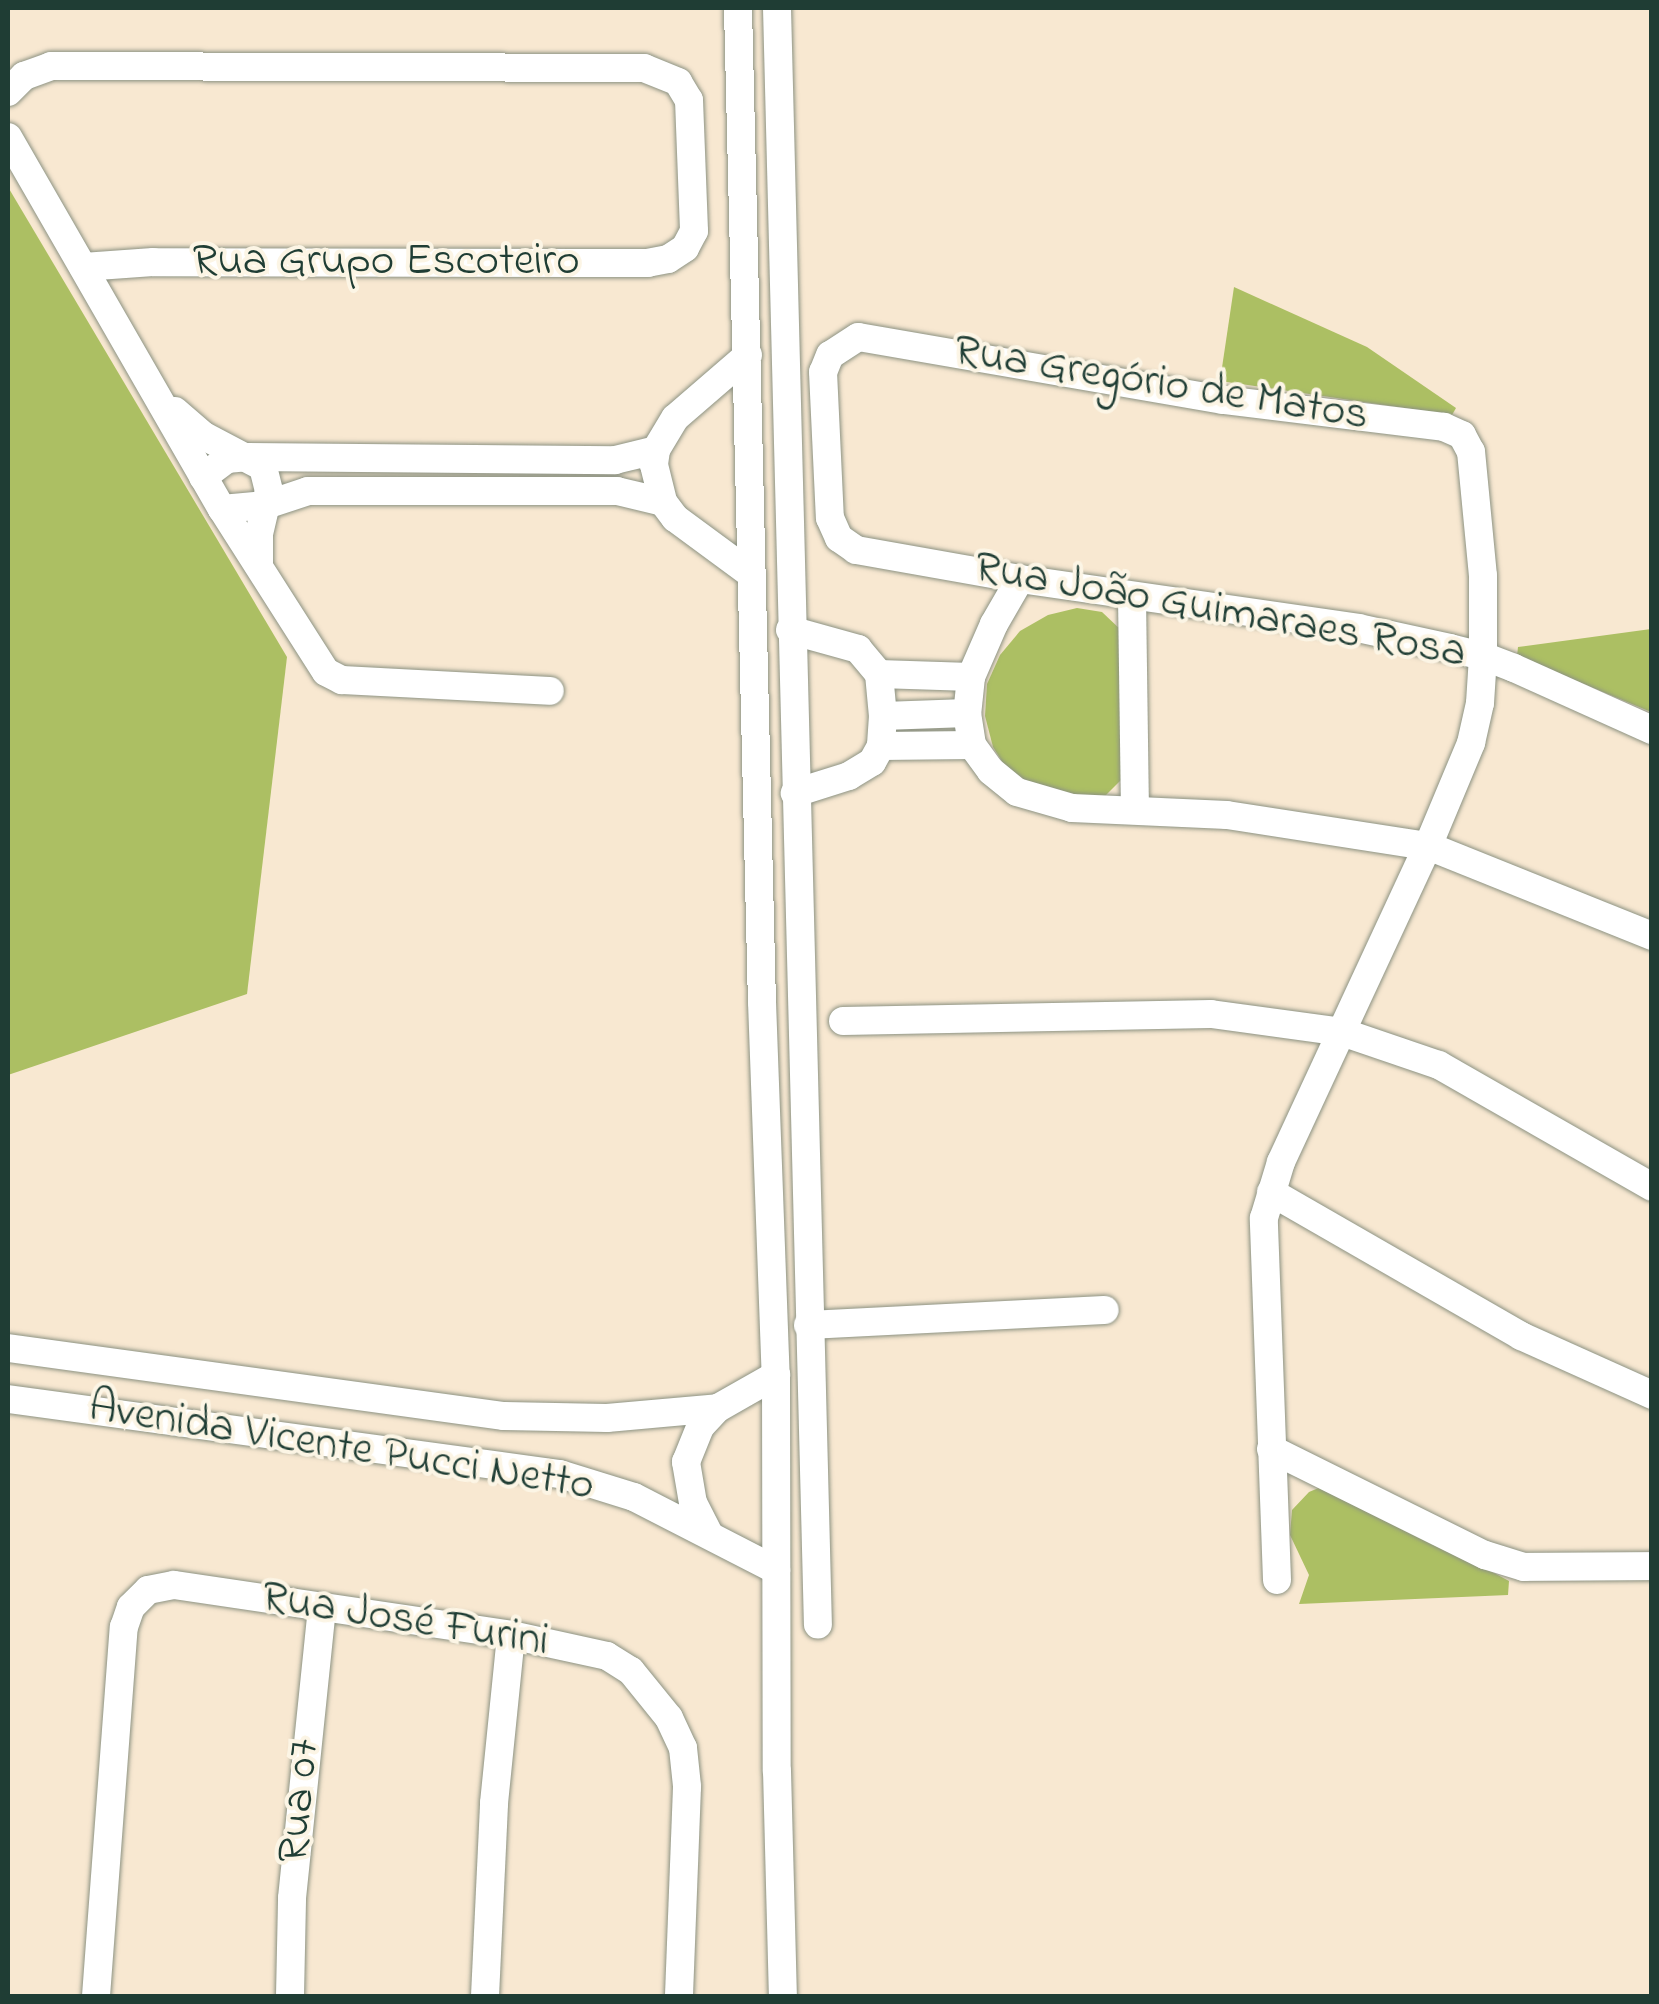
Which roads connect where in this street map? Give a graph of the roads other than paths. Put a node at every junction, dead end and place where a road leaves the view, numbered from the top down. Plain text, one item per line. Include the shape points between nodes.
1 (738, 8) edge
2 (777, 8) edge
3 (8, 92) edge
4 (8, 137) edge
5 (83, 267) junction
6 (782, 285) junction
7 (746, 286) junction
8 (748, 355) junction
9 (158, 394) junction
10 (656, 450) junction
11 (248, 457) junction
12 (203, 477) junction
13 (662, 502) junction
14 (266, 505) junction
15 (222, 509) junction
16 (839, 538) joint
17 (259, 564) junction
18 (751, 574) junction
19 (1020, 580) junction
20 (1132, 597) junction
21 (790, 630) junction
22 (1483, 656) junction
23 (878, 674) junction
24 (971, 677) junction
25 (550, 691) dead end
26 (967, 713) junction
27 (883, 716) junction
28 (1652, 730) edge
29 (972, 745) junction
30 (881, 746) junction
31 (795, 793) junction
32 (1135, 810) junction
33 (1428, 846) junction
34 (1652, 936) edge
35 (800, 1001) junction
36 (762, 1002) junction
37 (843, 1021) dead end
38 (1342, 1032) junction
39 (1652, 1187) edge
40 (1271, 1192) junction
41 (1104, 1310) dead end
42 (808, 1325) junction
43 (8, 1348) edge
44 (776, 1375) junction
45 (1652, 1395) edge
46 (8, 1399) edge
47 (718, 1408) junction
48 (1271, 1449) junction
49 (777, 1511) junction
50 (710, 1534) junction
51 (816, 1546) junction
52 (1652, 1566) edge
53 (776, 1570) junction
54 (1277, 1580) dead end
55 (322, 1607) junction
56 (818, 1624) dead end
57 (510, 1634) junction
58 (96, 1996) edge
59 (290, 1996) edge
60 (485, 1996) edge
61 (679, 1996) edge
62 (783, 1996) edge

1 - 7 street
2 - 6 street
3 - 5 street, Rua Grupo Escoteiro via 24,76 51,66 644,68 678,82 689,100 694,231 685,248 648,263
4 - 5 street
5 - 9 street
6 - 7 street
6 - 21 street
7 - 8 street
8 - 10 street via 675,418
8 - 18 street
9 - 11 street via 204,436
9 - 12 street
10 - 11 street via 614,460
10 - 13 street
11 - 12 street via 227,458
11 - 14 street via 268,480
12 - 15 street
13 - 14 street via 617,491 308,491
13 - 18 street via 690,532
14 - 15 street
14 - 17 street
15 - 17 street
16 - 19 street, Rua João Guimaraes Rosa via 856,550
16 - 22 street, Rua Gregório de Matos via 830,518 823,372 830,354 858,337 1223,400 1444,427 1462,436 1472,452 1484,576
17 - 25 street via 314,658 342,680
18 - 36 street
19 - 20 street, Rua João Guimaraes Rosa
19 - 24 street
20 - 22 street, Rua João Guimaraes Rosa via 1358,628
20 - 32 street
21 - 23 street via 858,649
21 - 31 street
22 - 28 street, Rua João Guimaraes Rosa
22 - 33 street via 1471,743
23 - 24 street
23 - 27 street
24 - 26 street
26 - 27 street
26 - 29 street
27 - 30 street
29 - 30 street
29 - 32 street via 991,772 1040,802
30 - 31 street via 872,762 850,776
31 - 35 street
32 - 33 street via 1332,828
33 - 34 street
33 - 38 street
35 - 36 street
35 - 42 street
36 - 44 street
37 - 38 street via 1211,1014
38 - 39 street via 1439,1065
38 - 40 street
40 - 45 street via 1521,1336
40 - 48 street via 1262,1248
41 - 42 street
42 - 51 street
43 - 47 street, Avenida Vicente Pucci Netto via 504,1416 607,1418
44 - 47 street, Avenida Vicente Pucci Netto
44 - 49 street
46 - 50 street, Avenida Vicente Pucci Netto via 560,1474 634,1498
47 - 50 street via 700,1426 686,1462 694,1503
48 - 52 street via 1485,1555 1524,1567
48 - 54 street
49 - 51 street via 790,1534
49 - 53 street
50 - 53 street, Avenida Vicente Pucci Netto
51 - 53 street
51 - 56 street
53 - 62 street
55 - 57 street, Rua José Furini
55 - 58 street, Rua José Furini via 174,1585 148,1590 131,1607 124,1628
55 - 59 street, Rua 07 via 294,1879
57 - 60 street
57 - 61 street, Rua José Furini via 607,1656 631,1671 684,1748

